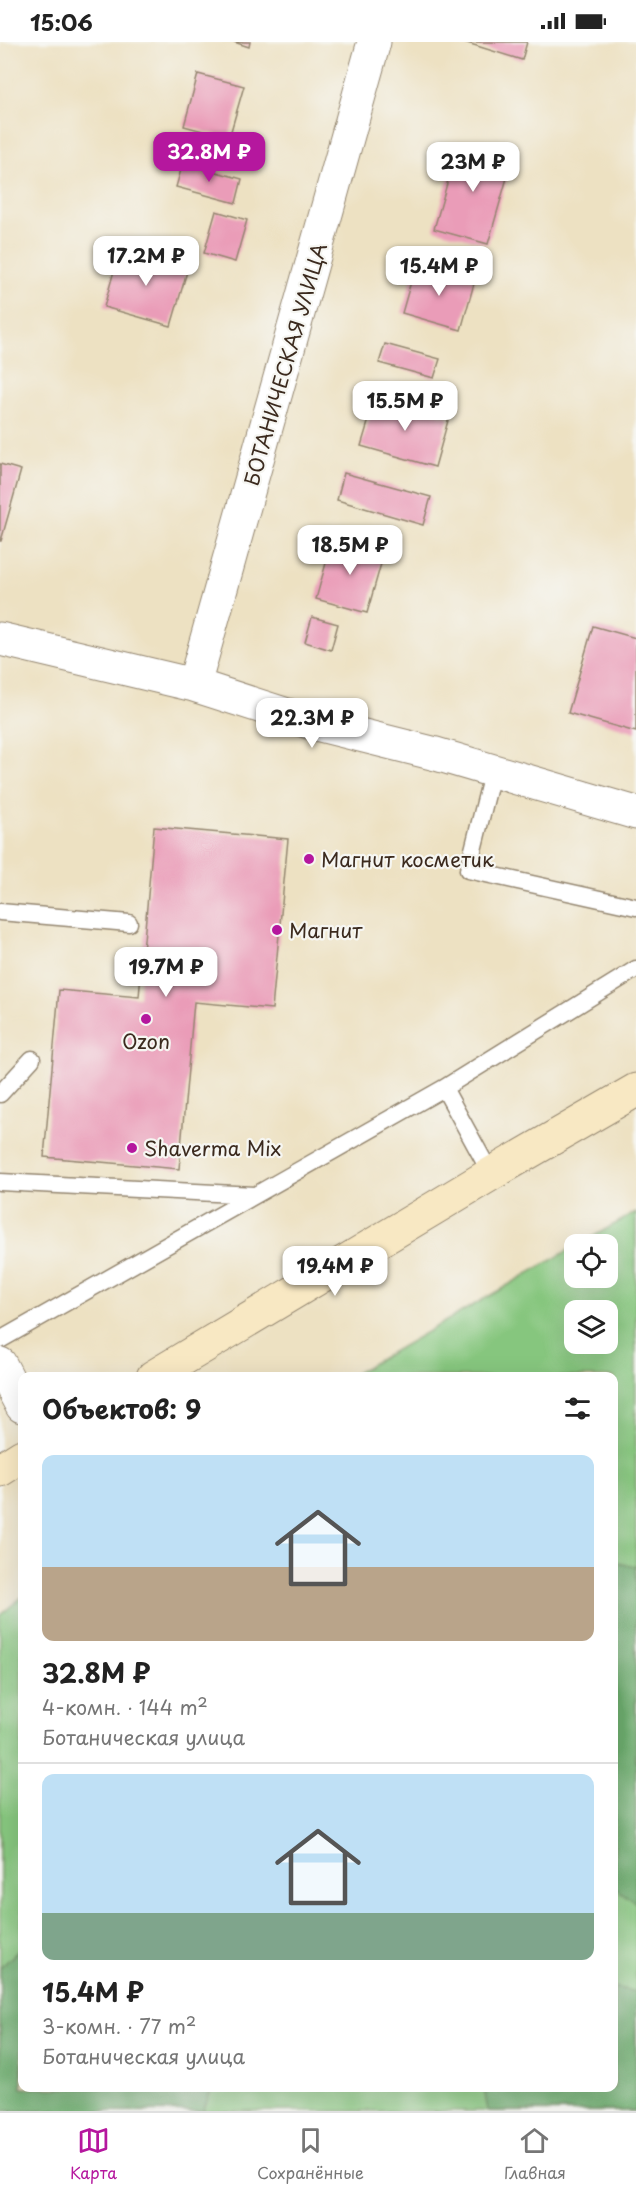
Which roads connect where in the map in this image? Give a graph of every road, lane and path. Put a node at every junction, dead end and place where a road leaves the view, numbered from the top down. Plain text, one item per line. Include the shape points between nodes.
1 (374, 42) edge
2 (0, 639) edge
3 (194, 685) junction
4 (493, 770) junction
5 (636, 813) edge
6 (636, 907) edge
7 (0, 912) edge
8 (129, 923) dead end
9 (636, 969) edge
10 (32, 1059) dead end
11 (444, 1088) junction
12 (636, 1090) edge
13 (0, 1094) edge
14 (491, 1174) junction
15 (0, 1182) edge
16 (254, 1195) junction
17 (0, 1340) edge
18 (0, 1364) edge
19 (161, 1372) edge
20 (18, 1398) edge
21 (18, 1459) edge
22 (0, 1470) edge

1 - 3 street, БОТАНИЧЕСКАЯ УЛИЦА
2 - 3 street
3 - 4 street via 312,723
4 - 5 street
4 - 6 lane via 468,870
7 - 8 lane
9 - 11 lane
10 - 13 lane
11 - 14 lane
11 - 16 lane
12 - 14 main road
14 - 19 main road
15 - 16 lane
16 - 17 lane
18 - 20 street
21 - 22 main road

